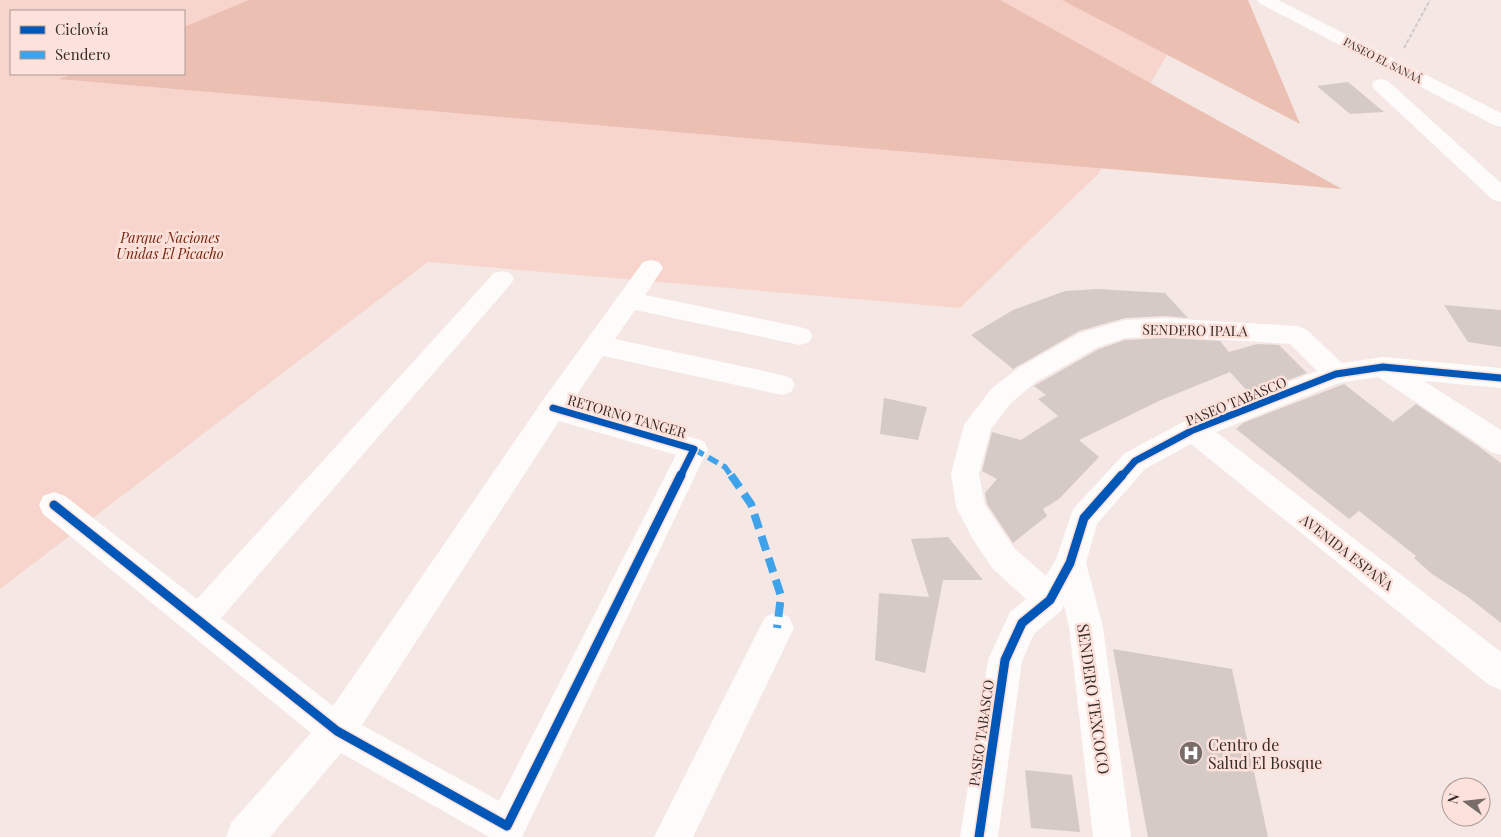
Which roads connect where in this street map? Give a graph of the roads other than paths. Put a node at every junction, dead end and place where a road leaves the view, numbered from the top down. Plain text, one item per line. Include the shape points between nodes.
1 (1264, 0) edge
2 (1381, 85) dead end
3 (1501, 121) edge
4 (1501, 195) edge
5 (651, 268) dead end
6 (502, 279) dead end
7 (629, 300) junction
8 (800, 336) dead end
9 (597, 345) junction
10 (1383, 367) junction
11 (1336, 374) junction
12 (1501, 378) edge
13 (782, 385) dead end
14 (553, 408) junction
15 (1193, 430) junction
16 (1501, 444) edge
17 (54, 505) dead end
18 (1070, 563) junction
19 (1050, 600) junction
20 (198, 621) junction
21 (777, 628) dead end
22 (1501, 673) edge
23 (338, 731) junction
24 (516, 831) edge
25 (245, 837) edge
26 (673, 837) edge
27 (979, 837) edge
28 (1112, 837) edge

1 - 3 street, PASEO EL SANAÁ
2 - 4 street
5 - 7 street
6 - 20 street
7 - 8 street
7 - 9 street
9 - 13 street
9 - 14 street
10 - 11 street, PASEO TABASCO
10 - 12 street, PASEO TABASCO
10 - 16 street
11 - 15 street, PASEO TABASCO
11 - 19 street, SENDERO IPALA via 1296,336 1165,327 1125,329 1089,340 1027,375 1001,396 978,425 965,474 971,507 985,532 1004,559
14 - 23 street
14 - 24 street, RETORNO TANGER via 694,449 648,536
15 - 18 street, PASEO TABASCO via 1135,461 1084,518
15 - 22 street, AVENIDA ESPAÑA
17 - 20 street
18 - 19 street, PASEO TABASCO
18 - 28 street, SENDERO TEXCOCO via 1086,627
19 - 27 street, PASEO TABASCO via 1022,623 1005,660
20 - 23 street
21 - 26 street
23 - 24 street
23 - 25 street

